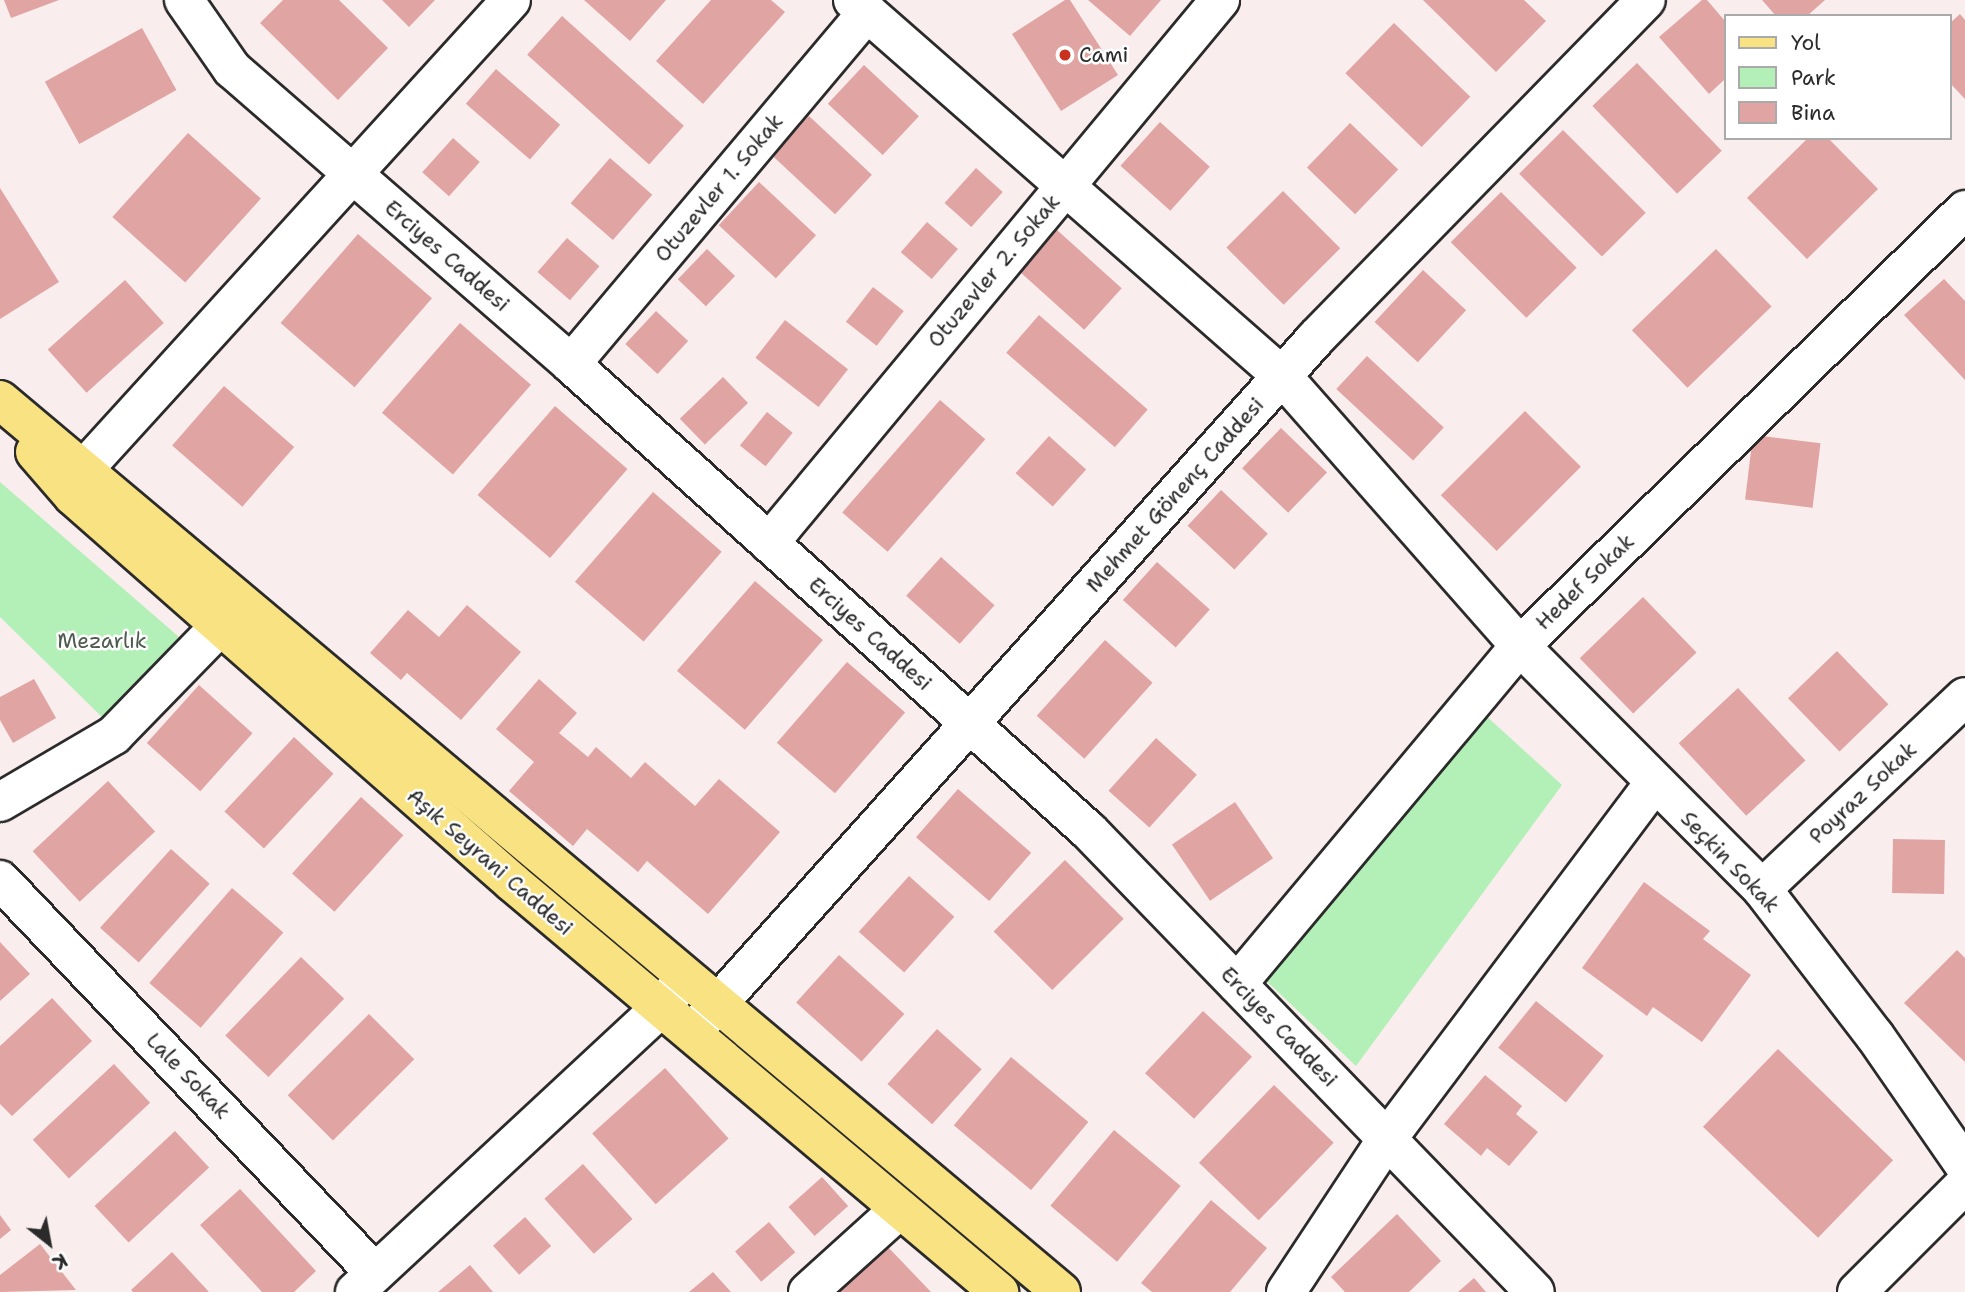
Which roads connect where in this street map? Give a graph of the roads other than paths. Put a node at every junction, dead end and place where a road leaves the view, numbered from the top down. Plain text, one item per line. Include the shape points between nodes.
1 (184, 0) edge
2 (511, 0) edge
3 (1220, 0) edge
4 (1646, 0) edge
5 (860, 6) edge
6 (353, 174) junction
7 (1066, 186) junction
8 (1965, 210) edge
9 (571, 364) junction
10 (1282, 376) junction
11 (0, 400) edge
12 (0, 410) edge
13 (84, 469) junction
14 (769, 543) junction
15 (220, 626) junction
16 (1520, 646) junction
17 (1965, 697) edge
18 (970, 723) junction
19 (1654, 784) junction
20 (0, 802) edge
21 (0, 880) edge
22 (1762, 889) junction
23 (685, 977) junction
24 (1237, 984) junction
25 (717, 1004) junction
26 (661, 1008) junction
27 (692, 1034) junction
28 (1387, 1139) junction
29 (1965, 1166) edge
30 (1965, 1184) edge
31 (900, 1209) junction
32 (365, 1282) edge
33 (808, 1292) edge
34 (999, 1292) edge
35 (1061, 1292) edge
36 (1286, 1292) edge
37 (1535, 1292) edge
38 (1857, 1292) edge

1 - 6 street, Erciyes Caddesi via 232,69
2 - 6 street
3 - 7 street, Otuzevler 2. Sokak
4 - 10 street, Mehmet Gönenç Caddesi via 1438,209
5 - 7 street, Seçkin Sokak
5 - 9 street, Otuzevler 1. Sokak
6 - 9 street, Erciyes Caddesi
6 - 13 street
7 - 10 street, Seçkin Sokak
7 - 14 street, Otuzevler 2. Sokak
8 - 16 street, Hedef Sokak
9 - 14 street, Erciyes Caddesi
10 - 16 street, Seçkin Sokak
10 - 18 street, Mehmet Gönenç Caddesi
11 - 13 main road
12 - 15 main road, Aşık Seyrani Caddesi via 73,496
13 - 23 main road
14 - 18 street, Erciyes Caddesi
15 - 20 street via 114,735
15 - 26 main road, Aşık Seyrani Caddesi
16 - 19 street, Seçkin Sokak
16 - 24 street, Hedef Sokak
17 - 22 street, Poyraz Sokak
18 - 24 street, Erciyes Caddesi via 1089,831
18 - 25 street, Mehmet Gönenç Caddesi
19 - 22 street, Seçkin Sokak
19 - 28 street
21 - 32 street, Lale Sokak
22 - 29 street, Seçkin Sokak via 1875,1036
23 - 25 main road
23 - 26 street
24 - 28 street, Erciyes Caddesi
25 - 27 street, Mehmet Gönenç Caddesi
25 - 35 main road
26 - 27 main road, Aşık Seyrani Caddesi
26 - 32 street
27 - 31 main road, Aşık Seyrani Caddesi
28 - 36 street
28 - 37 street, Erciyes Caddesi
30 - 38 street
31 - 33 street
31 - 34 main road, Aşık Seyrani Caddesi

